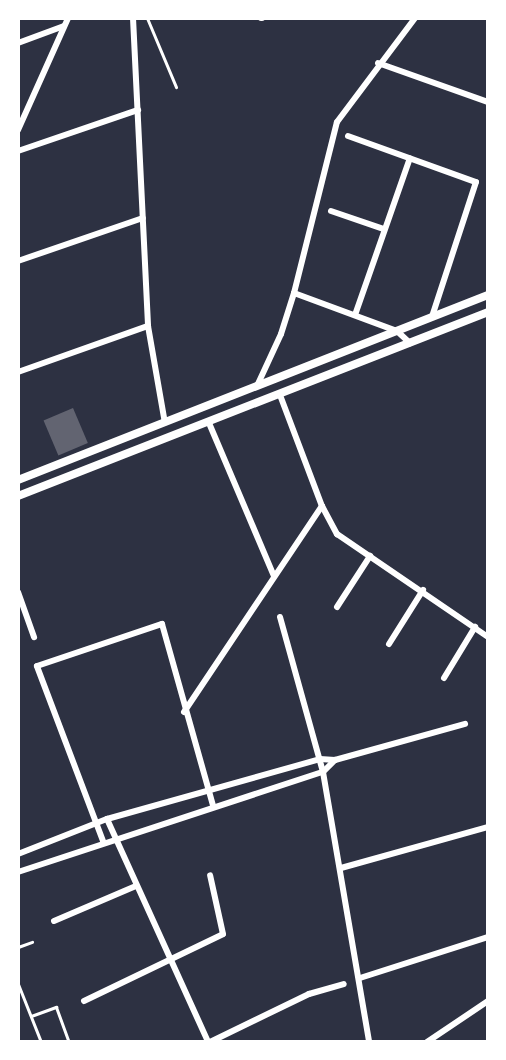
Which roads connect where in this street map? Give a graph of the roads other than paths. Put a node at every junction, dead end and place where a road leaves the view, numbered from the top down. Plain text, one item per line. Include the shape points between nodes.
1 (68, 18) edge
2 (134, 18) edge
3 (147, 18) edge
4 (412, 20) edge
5 (64, 26) junction
6 (18, 43) edge
7 (378, 63) junction
8 (176, 87) dead end
9 (488, 102) edge
10 (138, 110) junction
11 (18, 130) edge
12 (348, 136) dead end
13 (18, 151) edge
14 (410, 158) junction
15 (331, 211) dead end
16 (142, 218) junction
17 (384, 229) junction
18 (18, 261) edge
19 (294, 293) junction
20 (488, 295) edge
21 (488, 312) edge
22 (355, 315) junction
23 (431, 318) junction
24 (148, 326) junction
25 (397, 331) junction
26 (410, 343) junction
27 (18, 372) edge
28 (257, 386) junction
29 (280, 395) junction
30 (165, 423) junction
31 (209, 423) junction
32 (90, 452) junction
33 (96, 466) junction
34 (18, 480) edge
35 (18, 496) edge
36 (322, 506) junction
37 (370, 556) junction
38 (274, 576) junction
39 (423, 590) junction
40 (18, 592) edge
41 (338, 607) dead end
42 (280, 617) dead end
43 (475, 627) junction
44 (34, 637) dead end
45 (488, 637) edge
46 (388, 644) dead end
47 (444, 678) dead end
48 (184, 711) junction
49 (465, 724) dead end
50 (320, 759) junction
51 (335, 760) junction
52 (324, 772) junction
53 (208, 791) junction
54 (213, 805) junction
55 (107, 819) junction
56 (96, 823) junction
57 (488, 827) edge
58 (114, 838) junction
59 (103, 842) junction
60 (18, 854) edge
61 (341, 868) junction
62 (18, 872) edge
63 (210, 875) dead end
64 (136, 886) junction
65 (54, 921) dead end
66 (488, 936) edge
67 (32, 942) dead end
68 (18, 947) edge
69 (172, 960) junction
70 (360, 978) junction
71 (18, 984) edge
72 (344, 984) dead end
73 (84, 1001) dead end
74 (488, 1001) edge
75 (31, 1016) junction
76 (40, 1042) edge
77 (69, 1042) edge
78 (209, 1042) edge
79 (369, 1042) edge
80 (427, 1042) edge

1 - 5 street
2 - 10 street
3 - 8 lane
4 - 7 street
5 - 6 street
5 - 11 street
7 - 9 street
7 - 19 street via 332,133
10 - 13 street
10 - 16 street
12 - 14 street
14 - 17 street
14 - 23 street via 476,182
15 - 17 street
16 - 18 street
16 - 24 street
17 - 22 street
19 - 22 street
19 - 28 street via 282,334
20 - 23 main road
21 - 26 main road
22 - 25 street
23 - 25 main road
24 - 27 street
24 - 30 street
25 - 26 street
25 - 28 main road
26 - 29 main road
28 - 30 main road
29 - 31 main road
29 - 36 street
30 - 32 main road
31 - 33 main road
31 - 38 street
32 - 33 main road
32 - 34 main road
33 - 35 main road
36 - 37 street via 337,534
36 - 38 street
37 - 39 street
37 - 41 street
38 - 48 street
39 - 43 street
39 - 46 street
40 - 44 street
42 - 50 street
43 - 45 street
43 - 47 street
48 - 53 street
48 - 56 street via 162,624 37,666
49 - 51 street
50 - 51 street
50 - 52 street
50 - 53 street
51 - 52 street
52 - 54 street
52 - 61 street
53 - 54 street
53 - 55 street
54 - 58 street
55 - 56 street
55 - 58 street
56 - 59 street
56 - 60 street
57 - 61 street
58 - 59 street
58 - 64 street
59 - 62 street
61 - 70 street
63 - 69 street via 223,934
64 - 65 street
64 - 69 street
66 - 70 street
67 - 68 lane
69 - 73 street
69 - 78 street
70 - 79 street
71 - 75 lane
72 - 78 street via 309,994
74 - 80 street
75 - 76 lane
75 - 77 lane via 56,1007

